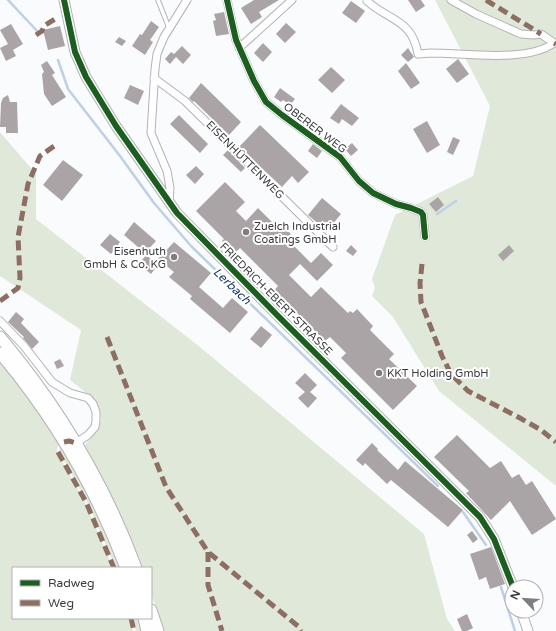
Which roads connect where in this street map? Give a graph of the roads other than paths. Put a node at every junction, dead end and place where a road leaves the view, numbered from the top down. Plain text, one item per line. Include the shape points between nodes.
1 (64, 0) edge
2 (158, 0) edge
3 (187, 0) edge
4 (227, 0) edge
5 (292, 0) edge
6 (451, 0) edge
7 (367, 1) dead end
8 (169, 28) junction
9 (239, 48) junction
10 (154, 78) junction
11 (169, 203) junction
12 (425, 237) dead end
13 (333, 247) dead end
14 (0, 321) edge
15 (0, 337) edge
16 (0, 353) edge
17 (76, 443) junction
18 (126, 567) edge
19 (136, 567) edge
20 (510, 579) edge
21 (152, 613) edge
22 (144, 619) edge
23 (524, 619) edge
24 (147, 631) edge
25 (158, 631) edge
26 (528, 631) edge

1 - 11 street, FRIEDRICH-EBERT-STRASSE via 75,52 86,77
2 - 8 lane
3 - 8 street
4 - 9 street, OBERER WEG
5 - 9 street
6 - 7 street via 522,34 541,34 554,42 534,52 510,55 418,54 416,43 401,23 378,11
8 - 10 street via 157,54
9 - 12 street, OBERER WEG via 254,81 269,105 334,153 359,181 374,193 421,212
10 - 11 street via 151,133 168,176
10 - 13 street, EISENHÜTTENWEG via 185,101
11 - 20 street, FRIEDRICH-EBERT-STRASSE via 480,517 494,540
14 - 17 street via 24,346 52,382 70,393 88,398 93,404 96,412 95,427
15 - 17 main road via 47,399
16 - 18 main road via 43,411 82,474 110,529
17 - 19 main road via 104,494
21 - 25 main road
22 - 24 main road
23 - 26 street

